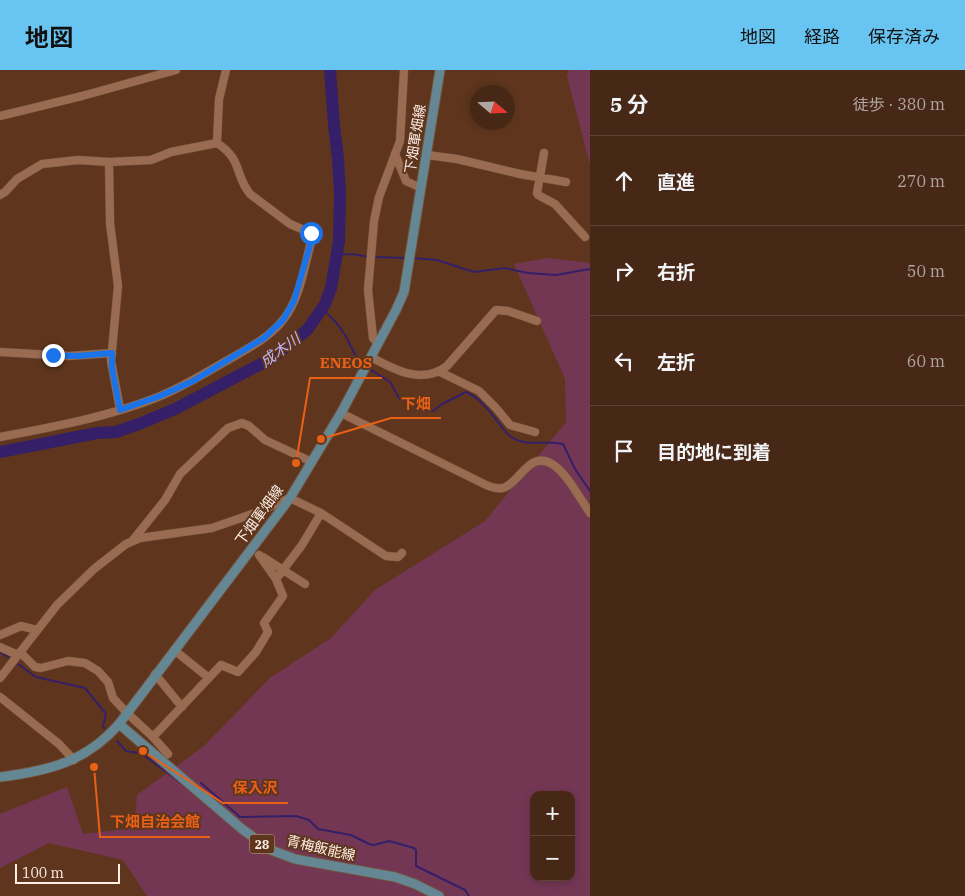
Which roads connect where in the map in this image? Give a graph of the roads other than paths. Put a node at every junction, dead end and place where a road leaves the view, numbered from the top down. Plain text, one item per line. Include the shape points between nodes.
1 (176, 70) edge
2 (226, 70) edge
3 (404, 70) edge
4 (440, 70) edge
5 (0, 116) edge
6 (217, 143) junction
7 (544, 153) dead end
8 (396, 154) junction
9 (426, 155) junction
10 (109, 162) junction
11 (539, 176) junction
12 (566, 182) dead end
13 (421, 188) junction
14 (0, 195) edge
15 (586, 237) dead end
16 (537, 321) dead end
17 (378, 344) junction
18 (0, 352) edge
19 (112, 353) junction
20 (371, 357) junction
21 (440, 372) junction
22 (120, 410) junction
23 (341, 413) junction
24 (535, 432) dead end
25 (0, 437) edge
26 (312, 462) junction
27 (290, 498) junction
28 (590, 513) edge
29 (321, 514) junction
30 (132, 542) junction
31 (255, 552) junction
32 (402, 554) dead end
33 (284, 570) junction
34 (276, 579) junction
35 (305, 584) dead end
36 (37, 630) junction
37 (0, 635) edge
38 (0, 647) edge
39 (174, 650) junction
40 (19, 653) junction
41 (155, 674) junction
42 (0, 678) edge
43 (209, 678) junction
44 (0, 697) edge
45 (182, 707) junction
46 (126, 713) junction
47 (119, 724) junction
48 (153, 737) junction
49 (168, 754) dead end
50 (74, 760) junction
51 (0, 777) edge
52 (439, 896) edge

1 - 5 street
2 - 6 street via 219,99
3 - 8 street via 401,133
4 - 9 main road, 下畑軍畑線
6 - 10 street via 171,152 151,160
6 - 22 street via 232,155 250,194 290,224 311,233 294,301 271,332 242,352 186,384
7 - 11 street
8 - 13 street via 406,181
8 - 17 street via 379,197 371,249 368,290 372,338
9 - 11 street
9 - 13 main road, 下畑軍畑線
10 - 14 street via 78,160 42,164 17,179
10 - 19 street via 110,223 118,286
11 - 12 street
11 - 15 street via 538,195 555,204
13 - 17 main road, 下畑軍畑線 via 404,292
16 - 21 street via 496,310
17 - 20 main road, 下畑軍畑線
18 - 19 street via 69,356
19 - 22 street
20 - 21 street via 406,374
20 - 23 main road, 下畑軍畑線
21 - 24 street via 478,391 510,425
22 - 25 street
23 - 26 main road, 下畑軍畑線
23 - 28 street via 498,488 509,485 536,462 553,464
26 - 27 main road, 下畑軍畑線
26 - 30 street via 265,440 242,423 228,428 180,474 165,500
27 - 29 street
27 - 30 street via 212,528 140,538
27 - 31 main road, 下畑軍畑線
29 - 32 street via 386,556
29 - 33 street
30 - 36 street via 94,569
31 - 33 street
31 - 34 street
31 - 39 main road, 下畑軍畑線
33 - 34 street
33 - 35 street
34 - 43 street via 283,596 264,623 268,632 256,652 238,672 221,665
36 - 37 street via 21,626
36 - 40 street
38 - 40 street
39 - 41 main road, 下畑軍畑線
39 - 43 street
40 - 42 street
40 - 46 street via 35,667 41,668 68,661 85,663 108,682 113,698
41 - 45 street
41 - 46 main road, 下畑軍畑線
43 - 45 street
44 - 50 street
45 - 48 street
46 - 47 main road, 下畑軍畑線
46 - 48 street
47 - 50 main road, 下畑軍畑線 via 94,748
47 - 52 main road, 青梅飯能線 / 28 via 271,850 294,859 395,877
48 - 49 street
50 - 51 main road, 下畑軍畑線 via 47,770

